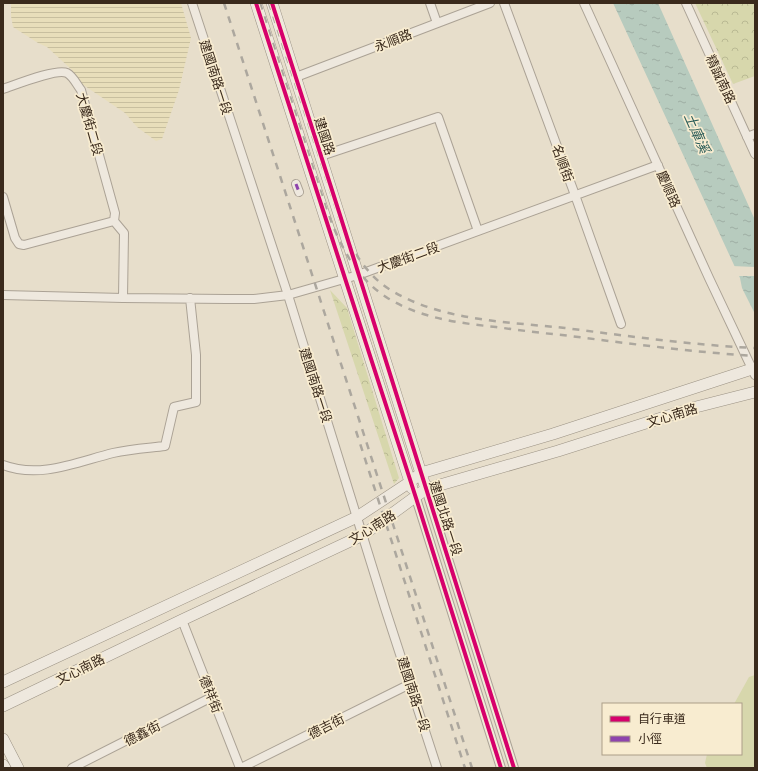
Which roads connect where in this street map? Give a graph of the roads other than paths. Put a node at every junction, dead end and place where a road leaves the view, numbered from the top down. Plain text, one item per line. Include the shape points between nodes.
1 (192, 3) edge
2 (256, 3) edge
3 (272, 3) edge
4 (430, 3) edge
5 (490, 3) edge
6 (504, 3) edge
7 (584, 3) edge
8 (686, 3) edge
9 (438, 23) junction
10 (296, 78) junction
11 (3, 89) edge
12 (751, 135) edge
13 (755, 154) edge
14 (321, 156) junction
15 (658, 165) junction
16 (575, 195) junction
17 (3, 197) edge
18 (114, 221) junction
19 (478, 231) junction
20 (358, 275) junction
21 (345, 278) junction
22 (3, 295) edge
23 (288, 295) junction
24 (123, 298) junction
25 (190, 298) junction
26 (621, 324) dead end
27 (754, 371) edge
28 (755, 392) edge
29 (3, 465) edge
30 (421, 472) junction
31 (410, 482) junction
32 (426, 489) junction
33 (416, 498) junction
34 (358, 517) junction
35 (363, 535) junction
36 (182, 620) junction
37 (3, 682) edge
38 (410, 684) junction
39 (212, 697) junction
40 (3, 706) edge
41 (3, 739) edge
42 (3, 765) edge
43 (5, 768) edge
44 (18, 768) edge
45 (72, 768) edge
46 (240, 768) edge
47 (437, 768) edge
48 (501, 768) edge
49 (514, 768) edge

1 - 23 street, 建國南路一段
2 - 21 main road, 建國路
3 - 10 main road, 建國路
4 - 9 street
5 - 9 street, 永順路
6 - 16 street, 名順街
7 - 15 street, 慶順路
8 - 12 street, 精誠南路
9 - 10 street, 永順路
10 - 14 main road, 建國路
11 - 18 street, 大慶街二段 via 52,73 66,72 70,75 81,90 115,214
12 - 13 street, 精誠南路
14 - 19 street via 438,117
14 - 20 main road, 建國路
15 - 16 street, 大慶街二段
15 - 27 street, 慶順路
16 - 19 street, 大慶街二段
16 - 26 street, 名順街
17 - 18 street via 18,244 24,245
18 - 24 street, 大慶街二段 via 124,233
19 - 20 street, 大慶街二段
20 - 21 street, 大慶街二段
20 - 30 main road, 建國北路一段
21 - 23 street, 大慶街二段
21 - 31 main road, 建國北路一段
22 - 24 street, 大慶街二段
23 - 25 street, 大慶街二段 via 254,299
23 - 34 street, 建國南路一段
24 - 25 street, 大慶街二段
25 - 29 street via 196,355 196,402 174,407 165,446 115,453 39,471 13,469
27 - 30 main road, 文心南路
28 - 32 main road, 文心南路 via 696,407
30 - 31 main road, 文心南路
30 - 32 main road, 建國北路一段
31 - 33 main road, 建國北路一段
31 - 34 main road, 文心南路
32 - 33 main road, 文心南路
32 - 49 street, 建國北路一段
33 - 35 main road, 文心南路
33 - 48 street, 建國北路一段
34 - 35 street, 建國南路一段
34 - 37 main road, 文心南路
35 - 36 main road, 文心南路
35 - 38 street, 建國南路一段
36 - 39 street, 德祥街
36 - 40 main road, 文心南路
38 - 46 street, 德吉街
38 - 47 street, 建國南路一段
39 - 45 street, 德鑫街
39 - 46 street, 德祥街
41 - 44 main road
42 - 43 main road

